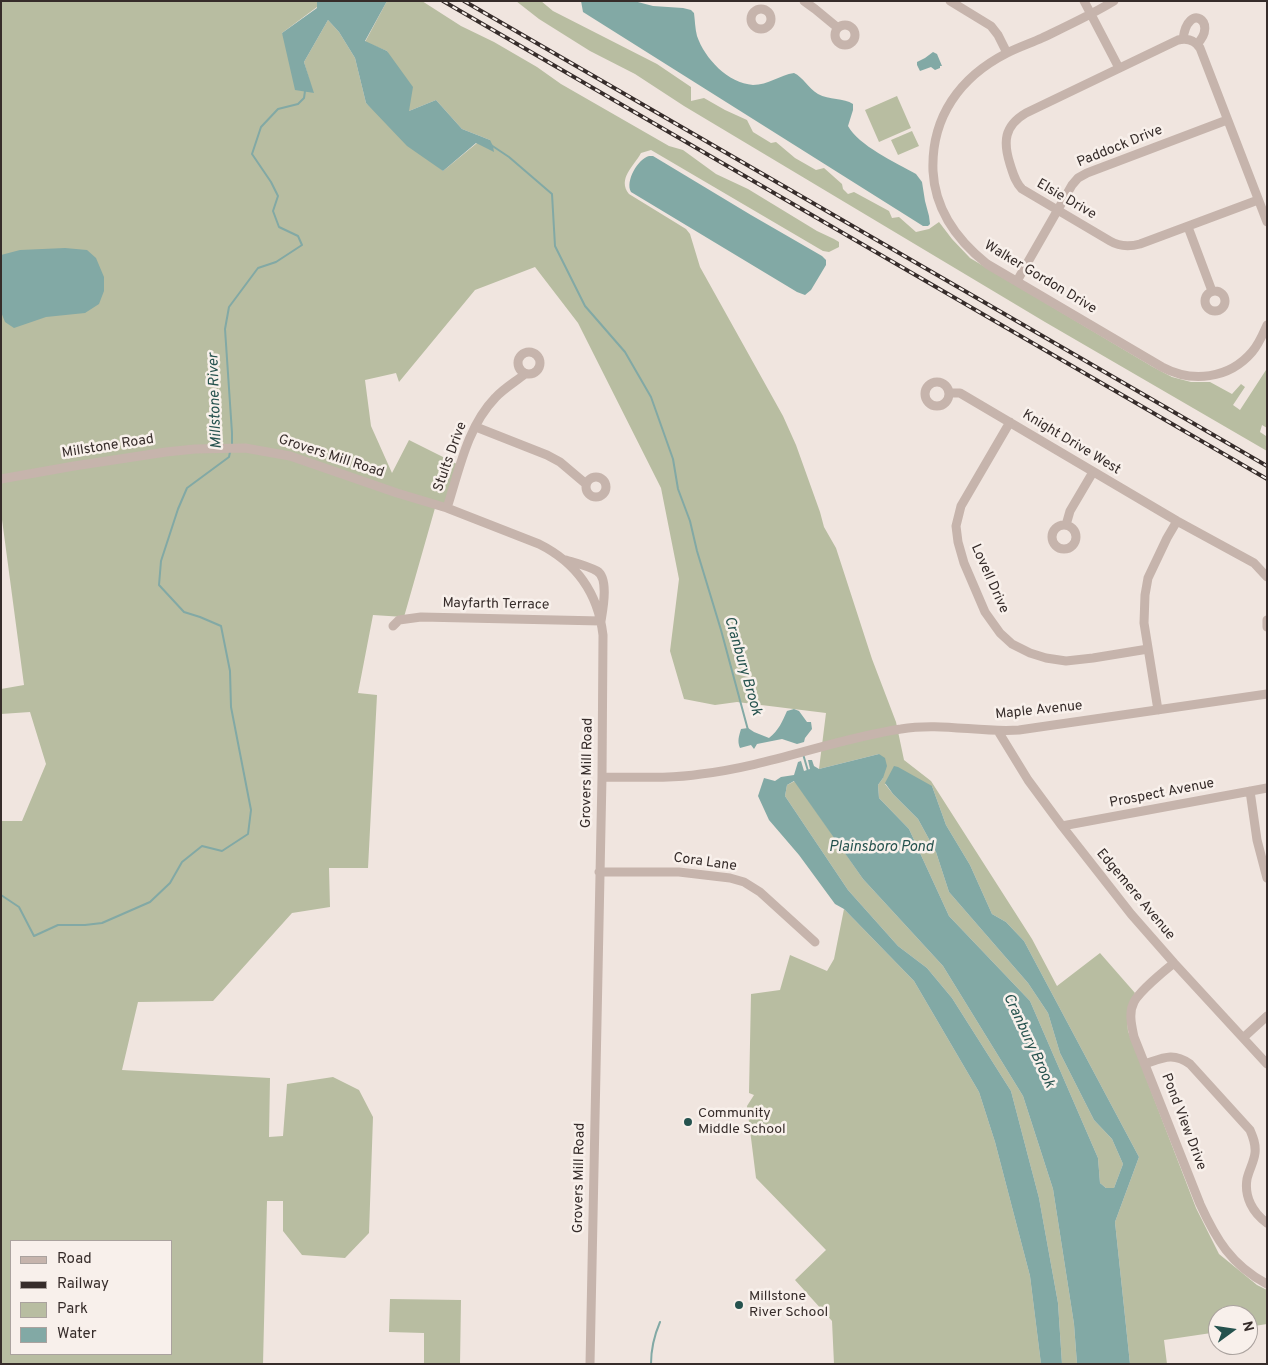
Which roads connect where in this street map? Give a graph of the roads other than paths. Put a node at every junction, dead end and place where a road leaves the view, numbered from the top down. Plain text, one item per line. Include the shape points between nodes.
1 (771, 1) edge
2 (804, 1) edge
3 (950, 1) edge
4 (1084, 1) edge
5 (1114, 1) edge
6 (766, 10) dead end
7 (1091, 14) junction
8 (838, 28) dead end
9 (1183, 39) junction
10 (1197, 44) junction
11 (1007, 53) junction
12 (1119, 68) junction
13 (1228, 120) junction
14 (1258, 200) junction
15 (1057, 210) junction
16 (1267, 222) edge
17 (1188, 226) junction
18 (1017, 280) junction
19 (1212, 291) dead end
20 (1267, 324) edge
21 (525, 374) dead end
22 (949, 393) dead end
23 (1010, 422) junction
24 (476, 426) junction
25 (220, 447) joint
26 (1094, 472) junction
27 (1, 479) edge
28 (586, 484) dead end
29 (447, 508) junction
30 (1177, 521) junction
31 (1066, 525) dead end
32 (564, 559) junction
33 (1267, 577) edge
34 (1267, 620) edge
35 (601, 621) junction
36 (393, 626) dead end
37 (1267, 627) edge
38 (1148, 649) junction
39 (1267, 694) edge
40 (1158, 710) junction
41 (998, 731) junction
42 (602, 777) junction
43 (1267, 788) edge
44 (1250, 791) junction
45 (1062, 826) junction
46 (600, 872) junction
47 (1267, 878) edge
48 (815, 942) dead end
49 (1174, 963) junction
50 (1267, 1016) edge
51 (1243, 1038) junction
52 (1145, 1064) junction
53 (1267, 1064) edge
54 (1267, 1224) edge
55 (1267, 1284) edge
56 (590, 1364) edge

1 - 6 street
2 - 8 street
3 - 11 street via 991,26
4 - 7 street
5 - 7 street, Walker Gordon Drive
7 - 11 street, Walker Gordon Drive
7 - 12 street
9 - 10 street
9 - 10 street via 1188,22 1193,18 1199,19 1205,29
9 - 12 street, Elsie Drive
10 - 13 street
11 - 18 street, Walker Gordon Drive via 971,77 946,110 936,136 933,176 942,209 956,234 987,264
12 - 15 street, Elsie Drive via 1026,113 1016,119 1009,131 1006,150 1018,185
13 - 14 street
13 - 15 street, Paddock Drive via 1082,175
14 - 16 street
14 - 17 street, Elsie Drive
15 - 17 street, Elsie Drive via 1112,243 1125,246 1138,245
15 - 18 street, Paddock Drive
17 - 19 street
18 - 20 street, Walker Gordon Drive via 1162,367 1187,376 1213,375 1237,365 1248,357
21 - 24 street, Stults Drive via 495,398
22 - 23 street, Knight Drive West via 960,393
23 - 26 street, Knight Drive West
23 - 38 street, Lovell Drive via 961,506 956,526 964,563 985,612 1012,644 1046,658 1066,661
24 - 28 street via 547,455
24 - 29 street, Stults Drive via 468,440
25 - 27 street, Millstone Road via 152,454
25 - 29 street, Grovers Mill Road via 290,456
26 - 30 street, Knight Drive West
26 - 31 street via 1070,511
29 - 32 street, Grovers Mill Road via 539,544
30 - 33 street, Knight Drive West via 1254,563
30 - 38 street via 1148,578 1144,624
32 - 35 street, Grovers Mill Road via 584,580
32 - 35 street via 596,570 603,579
34 - 37 street
35 - 36 street, Mayfarth Terrace via 421,617 398,620
35 - 42 street, Grovers Mill Road
38 - 40 street
39 - 40 street, Maple Avenue
40 - 41 street, Maple Avenue
41 - 42 street, Maple Avenue via 910,728 701,774
41 - 45 street, Edgemere Avenue via 1020,769
42 - 46 street, Grovers Mill Road
43 - 44 street, Prospect Avenue
44 - 45 street, Prospect Avenue
44 - 47 street
45 - 49 street, Edgemere Avenue
46 - 48 street, Cora Lane via 679,872 744,882 760,892
46 - 56 street, Grovers Mill Road
49 - 51 street, Edgemere Avenue
49 - 52 street, Pond View Drive via 1134,1002 1132,1026
50 - 51 street
51 - 53 street, Edgemere Avenue
52 - 54 street via 1165,1057 1183,1059 1250,1130 1255,1152 1247,1181 1247,1195 1252,1209
52 - 55 street, Pond View Drive via 1212,1229 1238,1264

